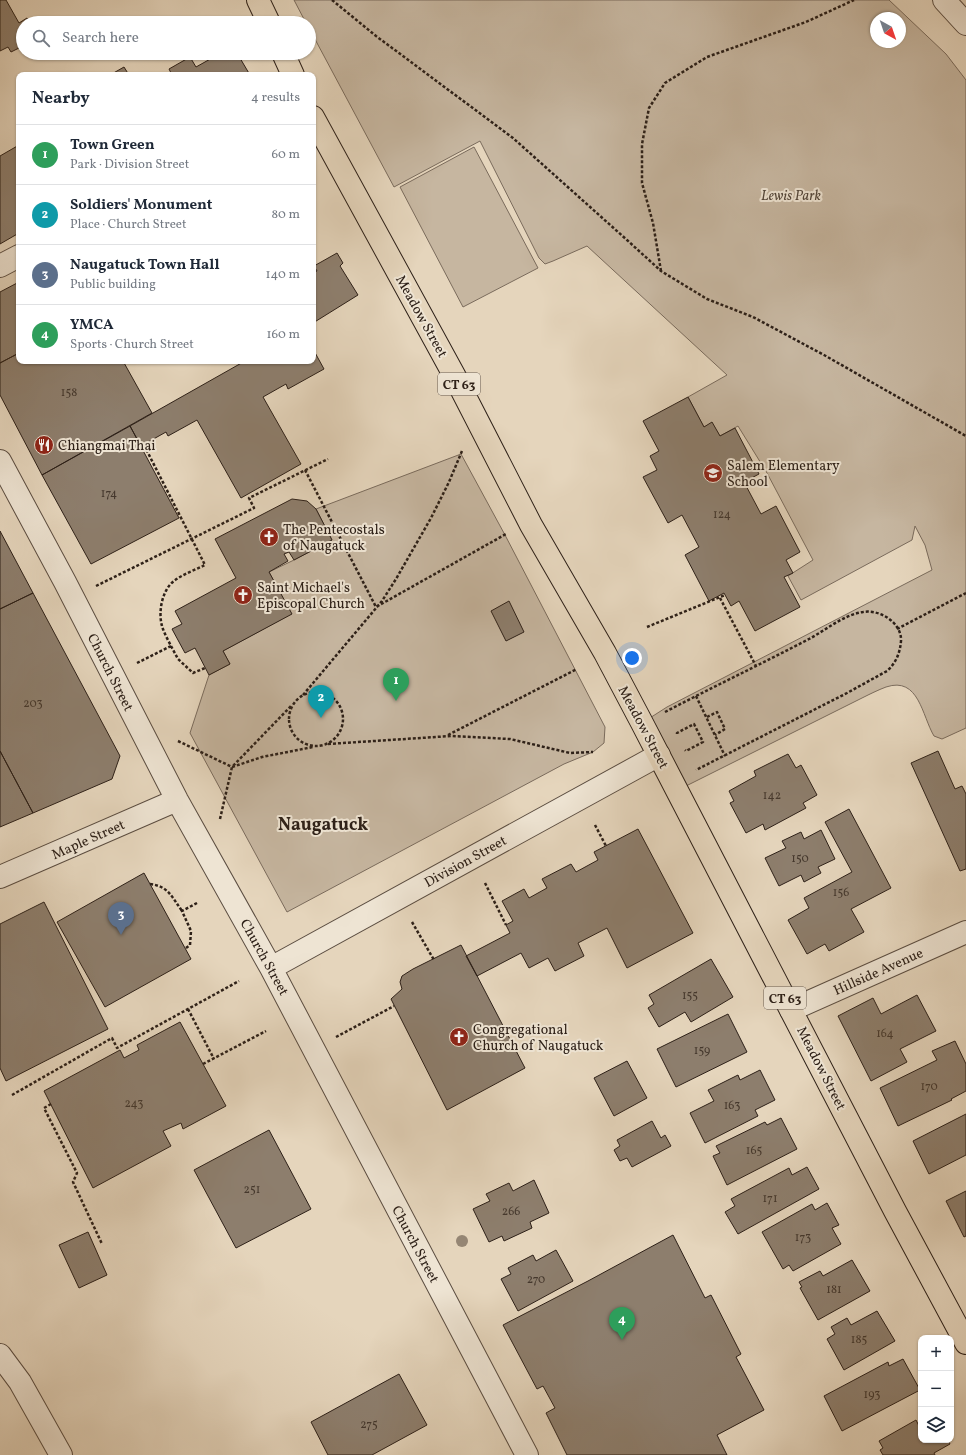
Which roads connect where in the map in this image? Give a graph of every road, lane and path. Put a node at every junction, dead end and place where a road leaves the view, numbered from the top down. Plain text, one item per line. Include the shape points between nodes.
1 (258, 0) edge
2 (332, 0) edge
3 (854, 0) edge
4 (944, 0) edge
5 (266, 16) edge
6 (966, 24) edge
7 (286, 60) edge
8 (292, 72) edge
9 (316, 122) edge
10 (16, 258) edge
11 (0, 266) edge
12 (661, 271) junction
13 (966, 436) edge
14 (146, 449) dead end
15 (462, 450) dead end
16 (328, 459) dead end
17 (0, 461) edge
18 (305, 470) junction
19 (506, 534) dead end
20 (192, 538) junction
21 (96, 586) dead end
22 (966, 593) edge
23 (725, 595) dead end
24 (720, 598) junction
25 (376, 607) junction
26 (647, 627) dead end
27 (897, 629) junction
28 (171, 646) junction
29 (137, 663) dead end
30 (756, 666) junction
31 (205, 668) dead end
32 (577, 669) dead end
33 (303, 696) junction
34 (696, 696) junction
35 (295, 702) junction
36 (665, 712) dead end
37 (707, 717) junction
38 (715, 735) junction
39 (446, 736) junction
40 (178, 740) dead end
41 (682, 743) junction
42 (328, 744) junction
43 (316, 747) junction
44 (593, 752) dead end
45 (659, 755) junction
46 (725, 756) junction
47 (232, 767) junction
48 (696, 770) dead end
49 (177, 800) junction
50 (220, 819) dead end
51 (595, 825) dead end
52 (606, 846) dead end
53 (0, 877) edge
54 (485, 883) dead end
55 (150, 884) dead end
56 (197, 903) dead end
57 (182, 910) junction
58 (412, 922) dead end
59 (506, 924) dead end
60 (966, 932) edge
61 (186, 948) dead end
62 (434, 960) dead end
63 (271, 968) junction
64 (239, 981) dead end
65 (394, 1006) dead end
66 (188, 1009) junction
67 (791, 1010) junction
68 (266, 1032) dead end
69 (334, 1038) dead end
70 (214, 1059) junction
71 (203, 1064) dead end
72 (12, 1094) dead end
73 (51, 1104) dead end
74 (102, 1244) dead end
75 (960, 1317) edge
76 (966, 1343) edge
77 (0, 1355) edge
78 (61, 1455) edge
79 (527, 1455) edge

1 - 5 main road
2 - 12 path via 513,138
3 - 12 path via 806,22 707,57 665,83 649,108 642,144 642,184 653,223
4 - 6 street
7 - 8 main road
9 - 45 main road, Meadow Street / CT 63 via 454,374 531,525 605,653
10 - 11 street
12 - 13 path via 707,299 753,317 824,355
14 - 20 path
15 - 25 path via 431,518 396,579
16 - 18 path
17 - 49 street, Church Street
18 - 20 path via 249,498 254,508
18 - 25 path
19 - 25 path
20 - 21 path
20 - 28 path via 205,565 171,584 164,595 160,615
22 - 27 path
23 - 24 path
24 - 26 path
24 - 30 path
25 - 33 path
27 - 30 path via 880,613 864,612 850,616
27 - 46 path via 901,638 900,650 893,666 887,671
28 - 29 path
28 - 31 path via 178,659 193,673
30 - 34 path
32 - 39 path
33 - 35 path
33 - 42 path via 311,692 328,694 341,706 344,715 341,732
34 - 36 path
34 - 37 path
35 - 43 path via 289,718 290,727 300,741
35 - 47 path
37 - 38 path
37 - 38 path via 717,712 723,724 725,729
38 - 46 path
39 - 42 path
39 - 44 path via 510,739 570,753
40 - 47 path
41 - 41 path via 686,751 703,742 694,724 676,733
41 - 45 path
42 - 43 path
43 - 47 path via 287,751
45 - 63 street, Division Street
45 - 67 main road, Meadow Street / CT 63
46 - 48 path
47 - 50 path
49 - 53 street, Maple Street
49 - 63 street, Church Street
51 - 52 path
54 - 59 path
55 - 57 path via 168,890
56 - 57 path
57 - 61 path via 191,931 190,945
58 - 62 path
60 - 67 street, Hillside Avenue
63 - 79 street, Church Street
64 - 66 path
65 - 69 path
66 - 70 path
66 - 72 path via 117,1048 112,1038
67 - 75 main road, Meadow Street / CT 63
68 - 70 path
70 - 71 path
73 - 74 path via 44,1108 77,1173 74,1182
75 - 76 main road, Meadow Street / CT 63
77 - 78 street via 20,1382

